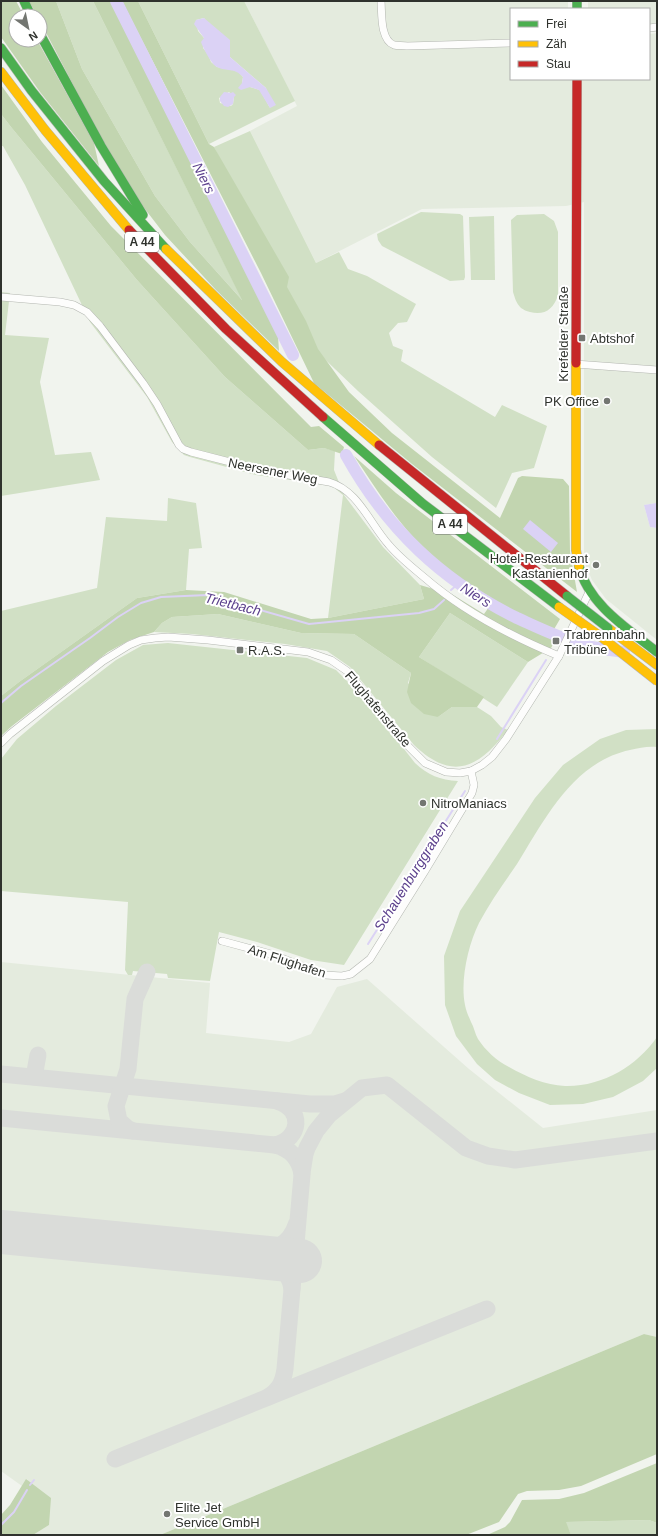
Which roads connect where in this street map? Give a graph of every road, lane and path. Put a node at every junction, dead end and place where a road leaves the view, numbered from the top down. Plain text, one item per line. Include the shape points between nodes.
1 (381, 1) edge
2 (510, 44) edge
3 (1, 48) edge
4 (48, 48) edge
5 (1, 72) edge
6 (577, 80) edge
7 (167, 250) junction
8 (1, 297) edge
9 (576, 364) junction
10 (657, 370) edge
11 (590, 590) junction
12 (657, 652) edge
13 (559, 656) junction
14 (657, 665) edge
15 (657, 681) edge
16 (1, 743) edge
17 (471, 770) junction
18 (222, 941) dead end

1 - 2 street via 386,39 393,45
3 - 7 main road, A 44 via 104,181
4 - 7 main road via 108,160
5 - 15 main road, A 44, bridge via 45,130 167,270 299,397 422,503
6 - 9 main road, Krefelder Straße
7 - 14 main road, A 44, bridge via 329,404 567,596
8 - 13 street, Neersener Weg via 60,302 82,309 100,326 143,383 183,449 248,468 329,482 341,487 354,498 389,545 425,579 458,604 489,622
9 - 10 street
9 - 11 main road, Krefelder Straße via 576,550 581,575
11 - 12 main road, Krefelder Straße via 606,608
11 - 13 street, Flughafenstraße
13 - 17 street, Flughafenstraße via 506,739 492,757
16 - 17 street, Flughafenstraße via 103,661 141,640 168,637 308,652 331,660 347,671 407,745 425,763 446,772 460,773
17 - 18 street, Am Flughafen via 474,785 468,799 370,960 351,974 325,975 271,954

